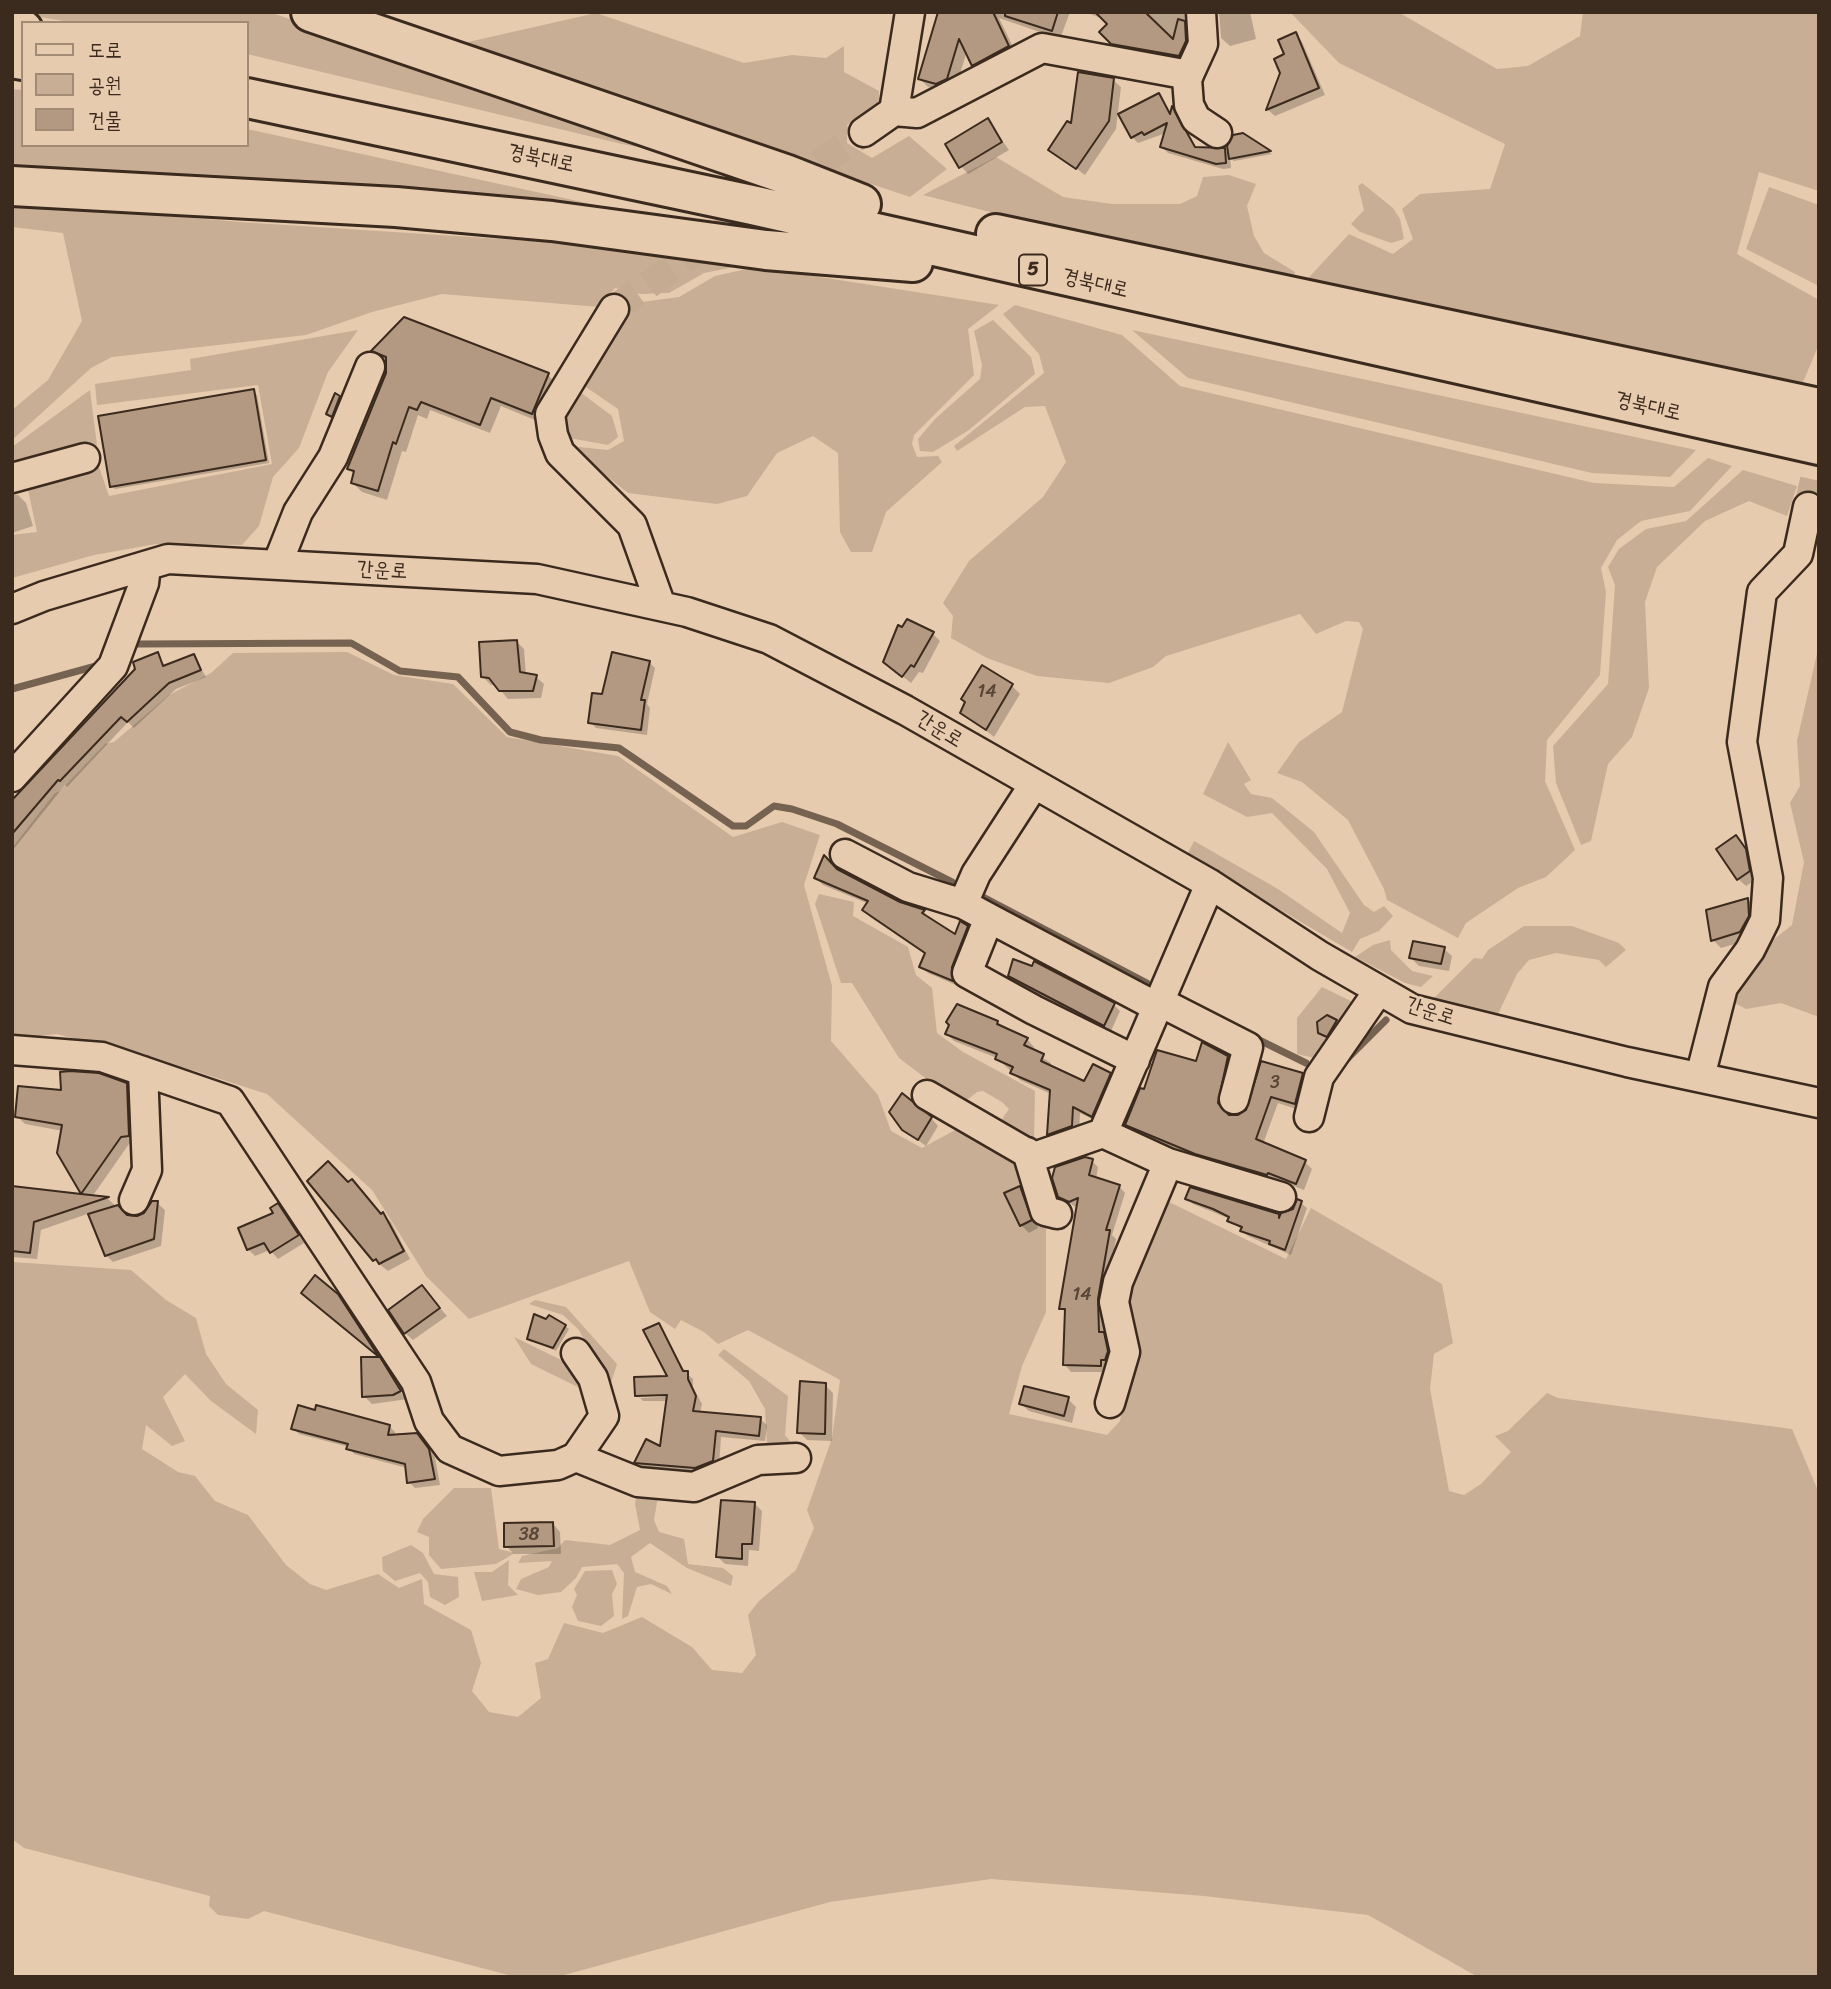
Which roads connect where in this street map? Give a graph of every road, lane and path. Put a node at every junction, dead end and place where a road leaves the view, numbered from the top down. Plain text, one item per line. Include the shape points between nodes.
1 (311, 12) edge
2 (910, 12) edge
3 (1201, 12) edge
4 (248, 71) edge
5 (1189, 75) junction
6 (248, 98) edge
7 (894, 111) junction
8 (864, 132) tunnel mouth
9 (1217, 133) dead end
10 (12, 186) edge
11 (862, 204) junction
12 (1051, 274) junction
13 (614, 309) tunnel mouth
14 (370, 367) dead end
15 (1819, 408) edge
16 (1819, 445) edge
17 (85, 458) dead end
18 (12, 478) edge
19 (1808, 507) tunnel mouth
20 (278, 565) junction
21 (146, 566) junction
22 (662, 606) junction
23 (12, 609) edge
24 (12, 778) edge
25 (1033, 786) junction
26 (845, 854) dead end
27 (1210, 884) junction
28 (963, 904) junction
29 (989, 918) junction
30 (1379, 990) junction
31 (1158, 1004) junction
32 (12, 1049) edge
33 (1135, 1060) junction
34 (143, 1071) junction
35 (1700, 1077) junction
36 (927, 1095) dead end
37 (1234, 1099) dead end
38 (1819, 1103) edge
39 (1309, 1117) dead end
40 (1103, 1133) junction
41 (1027, 1152) junction
42 (1168, 1163) junction
43 (1281, 1197) dead end
44 (134, 1200) dead end
45 (1057, 1214) dead end
46 (576, 1353) dead end
47 (1110, 1403) dead end
48 (576, 1457) junction
49 (796, 1458) dead end

1 - 11 highway
2 - 7 street
3 - 5 street via 1203,44
4 - 11 highway, 경북대로
5 - 7 street via 1042,48 917,113
5 - 9 street via 1189,105 1196,119
6 - 12 highway, 경북대로 / 5 via 739,202
7 - 8 street
10 - 12 highway via 396,207 552,221 766,250
11 - 15 highway, 경북대로
12 - 16 highway, 경북대로 / 5
13 - 22 street via 550,414 553,435 560,453 632,525
14 - 20 street via 333,457 298,512
17 - 18 street
19 - 35 street via 1798,554 1762,592 1742,742 1768,878 1765,920 1723,987
20 - 21 street, 간운로 via 168,559
20 - 22 street, 간운로 via 537,579
21 - 23 street, 간운로
21 - 24 street via 113,666
22 - 25 street, 간운로 via 769,639 905,710
25 - 27 street, 간운로
25 - 28 street via 976,874
26 - 28 street via 908,887
27 - 30 street, 간운로
27 - 31 street
28 - 29 street
29 - 31 street
29 - 33 street via 967,973
30 - 35 street, 간운로 via 1430,1015
30 - 39 street via 1319,1077
31 - 33 street
31 - 37 street via 1248,1047
32 - 34 street via 102,1057
33 - 40 street
34 - 44 street via 147,1170
34 - 48 street via 230,1101 416,1382 429,1421 450,1448 499,1471 558,1465
35 - 38 street, 간운로
36 - 41 street
40 - 41 street via 1034,1157
40 - 42 street
41 - 45 street via 1045,1211
42 - 43 street
42 - 47 street via 1118,1282 1114,1302 1125,1352
46 - 48 street via 593,1378 604,1416
48 - 49 street via 638,1482 694,1487 758,1460

